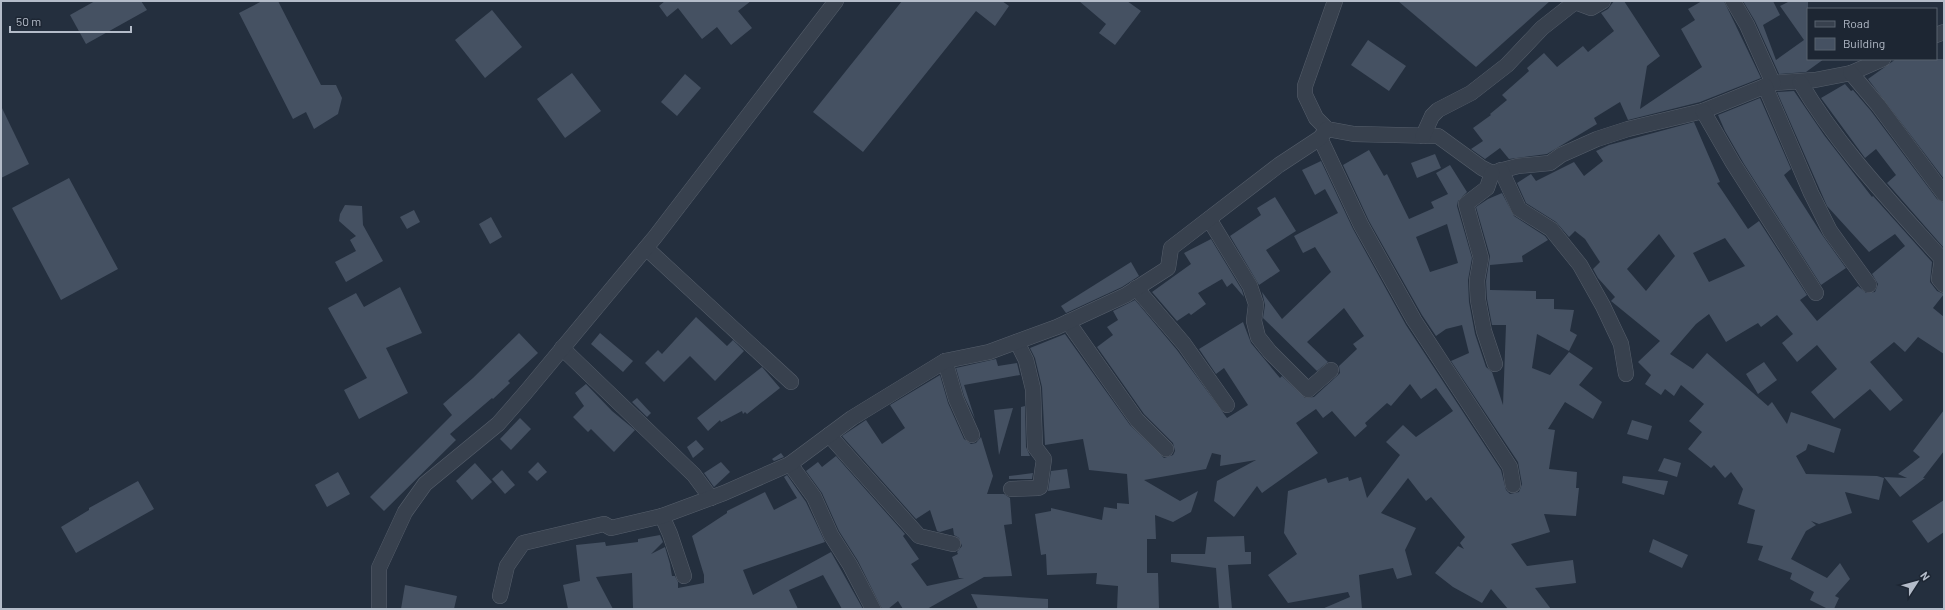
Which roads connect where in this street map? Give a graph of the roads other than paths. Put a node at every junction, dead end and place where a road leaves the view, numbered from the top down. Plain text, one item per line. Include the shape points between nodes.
1 (836, 1) edge
2 (1335, 1) edge
3 (1603, 1) edge
4 (1733, 1) edge
5 (1880, 60) edge
6 (1851, 73) junction
7 (1800, 82) junction
8 (1769, 84) junction
9 (1704, 111) junction
10 (1324, 134) junction
11 (1424, 136) junction
12 (1497, 171) junction
13 (1944, 194) edge
14 (1209, 220) junction
15 (646, 248) junction
16 (1868, 285) dead end
17 (1944, 285) edge
18 (1136, 288) junction
19 (1816, 293) dead end
20 (1068, 322) junction
21 (1018, 342) junction
22 (562, 348) junction
23 (946, 361) junction
24 (1495, 364) dead end
25 (1331, 370) dead end
26 (1626, 374) dead end
27 (791, 382) dead end
28 (1227, 405) dead end
29 (829, 435) junction
30 (972, 435) dead end
31 (1166, 449) dead end
32 (790, 464) junction
33 (1513, 485) dead end
34 (1011, 489) dead end
35 (711, 498) junction
36 (662, 516) junction
37 (953, 544) dead end
38 (684, 576) dead end
39 (500, 596) dead end
40 (379, 609) edge
41 (873, 609) edge

1 - 15 street
2 - 10 street via 1305,86 1305,95
3 - 11 street via 1591,8 1575,2 1542,28 1507,65 1471,93 1438,110 1432,116
4 - 8 street via 1747,25
5 - 6 street
6 - 7 street
6 - 13 street
7 - 8 street
7 - 17 street via 1818,112 1942,259 1939,279
8 - 9 street
8 - 16 street via 1802,172 1830,231
9 - 12 street via 1597,139 1561,155 1550,163
9 - 19 street via 1733,163
10 - 11 street
10 - 14 street via 1279,165
10 - 33 street via 1361,225 1410,313 1510,467
11 - 12 street via 1438,136 1482,168
12 - 24 street via 1487,188 1466,204 1481,258 1477,280 1478,300 1484,331
12 - 26 street via 1519,209 1551,229 1580,265 1621,344
14 - 18 street via 1171,248 1168,268
14 - 25 street via 1250,286 1256,304 1254,321 1258,337 1270,352 1308,390
15 - 22 street
15 - 27 street
18 - 20 street
18 - 28 street via 1184,344
20 - 21 street
20 - 31 street via 1137,420
21 - 23 street via 989,352
21 - 34 street via 1026,360 1033,389 1035,447 1044,460 1040,487
22 - 35 street via 694,475
22 - 40 street via 498,424 425,484 404,512 379,568
23 - 29 street via 852,418
23 - 30 street via 956,399
29 - 32 street
29 - 37 street via 919,536
32 - 35 street
32 - 41 street via 814,497 831,535
35 - 36 street
36 - 38 street
36 - 39 street via 611,528 604,524 523,543 506,566

